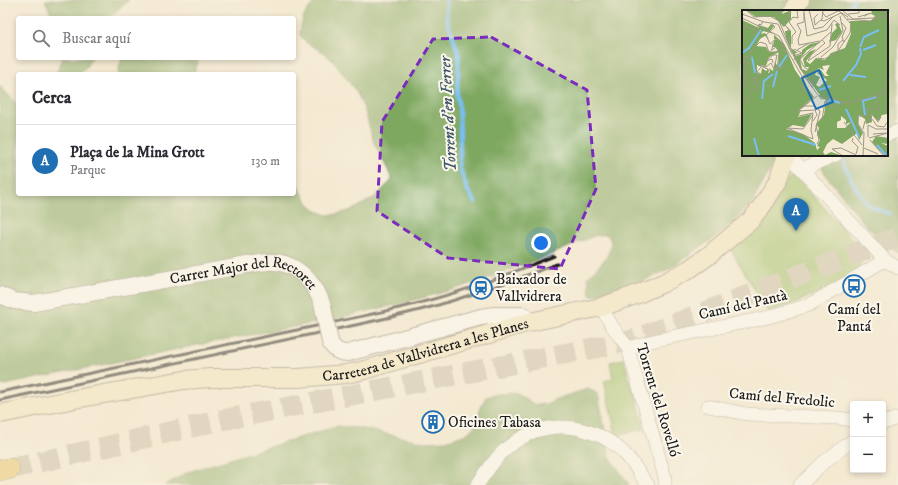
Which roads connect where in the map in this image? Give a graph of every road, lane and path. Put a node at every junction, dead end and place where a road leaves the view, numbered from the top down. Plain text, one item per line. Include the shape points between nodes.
1 (800, 0) edge
2 (794, 10) edge
3 (898, 131) edge
4 (888, 136) edge
5 (788, 156) edge
6 (789, 156) edge
7 (832, 156) edge
8 (803, 169) junction
9 (885, 260) junction
10 (897, 268) edge
11 (0, 295) edge
12 (601, 307) junction
13 (530, 322) junction
14 (628, 348) junction
15 (708, 406) dead end
16 (0, 414) edge
17 (898, 418) edge
18 (850, 420) edge
19 (886, 422) edge
20 (850, 442) edge
21 (477, 485) edge
22 (648, 485) edge
23 (665, 485) edge
24 (800, 485) edge

1 - 2 main road
3 - 4 street
5 - 12 main road, Carretera de Vallvidrera a les Planes via 778,182 751,220 708,256 688,270 638,294
6 - 8 street
7 - 8 street
8 - 9 street
9 - 10 street
9 - 14 street, Camí del Pantà via 809,304 769,317
11 - 13 street, Carrer Major del Rectoret, bridge via 14,301 34,303 275,262 293,268 310,282 319,295 332,347 341,353 481,317 523,315
12 - 13 main road, Carretera de Vallvidrera a les Planes
12 - 14 street, Torrent del Rovelló
13 - 16 main road, Carretera de Vallvidrera a les Planes via 346,374 298,378 184,380
14 - 23 street, Torrent del Rovelló
15 - 18 street, Camí del Fredolic via 746,414
17 - 19 street
20 - 24 street via 820,465
21 - 22 street via 507,447 520,438 548,428 564,427 595,434 609,441 624,453

